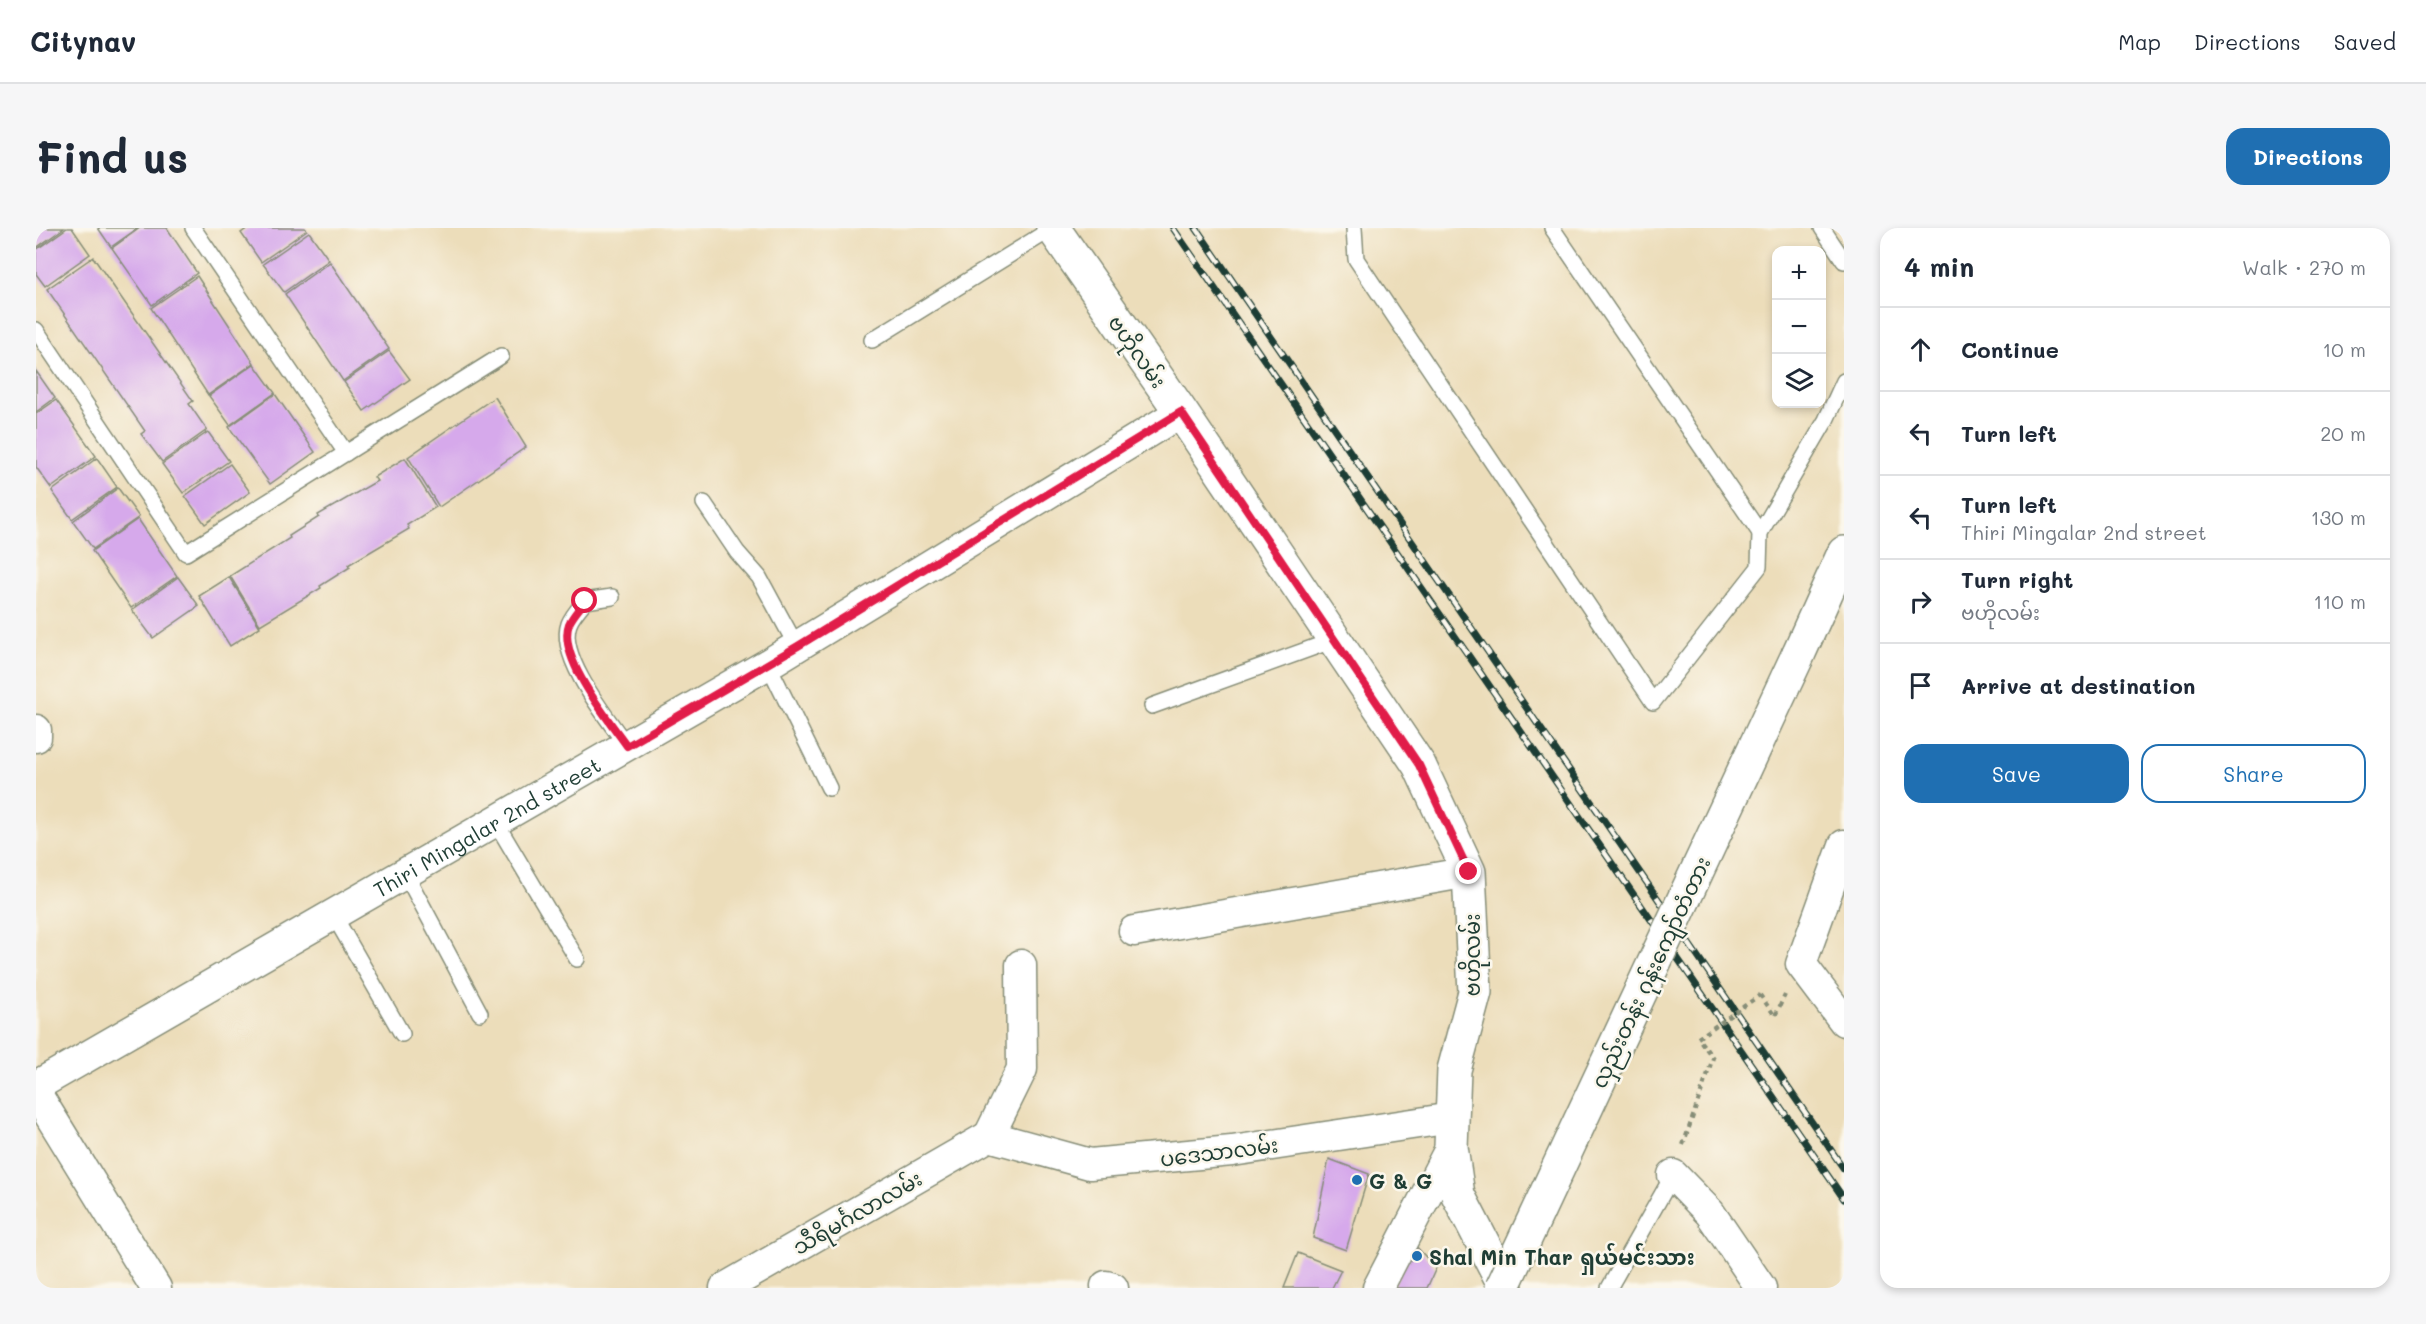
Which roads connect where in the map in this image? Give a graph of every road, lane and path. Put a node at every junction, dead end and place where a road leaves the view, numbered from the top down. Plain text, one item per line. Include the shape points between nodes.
1 (193, 228) edge
2 (1053, 228) edge
3 (1353, 228) edge
4 (1552, 228) edge
5 (1822, 228) edge
6 (1844, 261) edge
7 (36, 330) edge
8 (872, 340) dead end
9 (501, 356) dead end
10 (1844, 381) edge
11 (1181, 412) junction
12 (346, 453) junction
13 (704, 503) dead end
14 (1760, 533) junction
15 (1844, 553) edge
16 (612, 597) dead end
17 (1334, 640) junction
18 (798, 646) junction
19 (768, 664) junction
20 (1152, 706) dead end
21 (36, 730) edge
22 (36, 737) edge
23 (627, 746) junction
24 (829, 788) dead end
25 (495, 821) junction
26 (1844, 845) edge
27 (1469, 872) junction
28 (405, 873) junction
29 (333, 914) junction
30 (1134, 931) dead end
31 (577, 959) dead end
32 (1021, 965) dead end
33 (480, 1013) dead end
34 (1775, 1016) dead end
35 (1844, 1021) edge
36 (402, 1034) dead end
37 (36, 1086) edge
38 (36, 1094) edge
39 (1451, 1132) junction
40 (989, 1136) junction
41 (1673, 1175) junction
42 (156, 1288) edge
43 (725, 1288) edge
44 (1378, 1288) edge
45 (1504, 1288) edge
46 (1609, 1288) edge
47 (1761, 1288) edge

1 - 12 lane
2 - 8 lane
2 - 11 main road, ဗဟိုလမ်း
3 - 14 lane via 1356,259 1653,702 1759,567
4 - 14 lane
5 - 6 lane
7 - 12 lane via 186,553
9 - 12 lane
10 - 14 lane via 1826,420
11 - 17 main road, ဗဟိုလမ်း
11 - 18 street, Thiri Mingalar 2nd street
13 - 18 lane via 759,577
15 - 45 main road, လှည်းတန်း ဂုန်းကျော်တံတား, bridge
16 - 23 lane via 585,601 569,624 570,652 578,674
17 - 20 lane
17 - 27 main road, ဗဟိုလမ်း via 1419,765
18 - 19 street, Thiri Mingalar 2nd street
19 - 23 street, Thiri Mingalar 2nd street
19 - 24 lane
21 - 22 street
23 - 25 street, Thiri Mingalar 2nd street
25 - 28 street, Thiri Mingalar 2nd street
25 - 31 lane
26 - 35 street via 1801,964
27 - 30 street
27 - 39 main road, ဗဟိုလမ်း via 1475,992 1454,1070
28 - 29 street, Thiri Mingalar 2nd street
28 - 33 lane
29 - 36 lane
29 - 37 street, Thiri Mingalar 2nd street
32 - 40 street via 1022,1069
34 - 41 path, bridge via 1760,995 1698,1038 1713,1058
38 - 42 street
39 - 40 street, ပဒေသာလမ်း via 1090,1164
39 - 44 street
39 - 45 main road, ဗဟိုလမ်း via 1458,1195
40 - 43 street, သီရိမင်္ဂလာလမ်း
41 - 46 lane
41 - 47 street via 1710,1213

